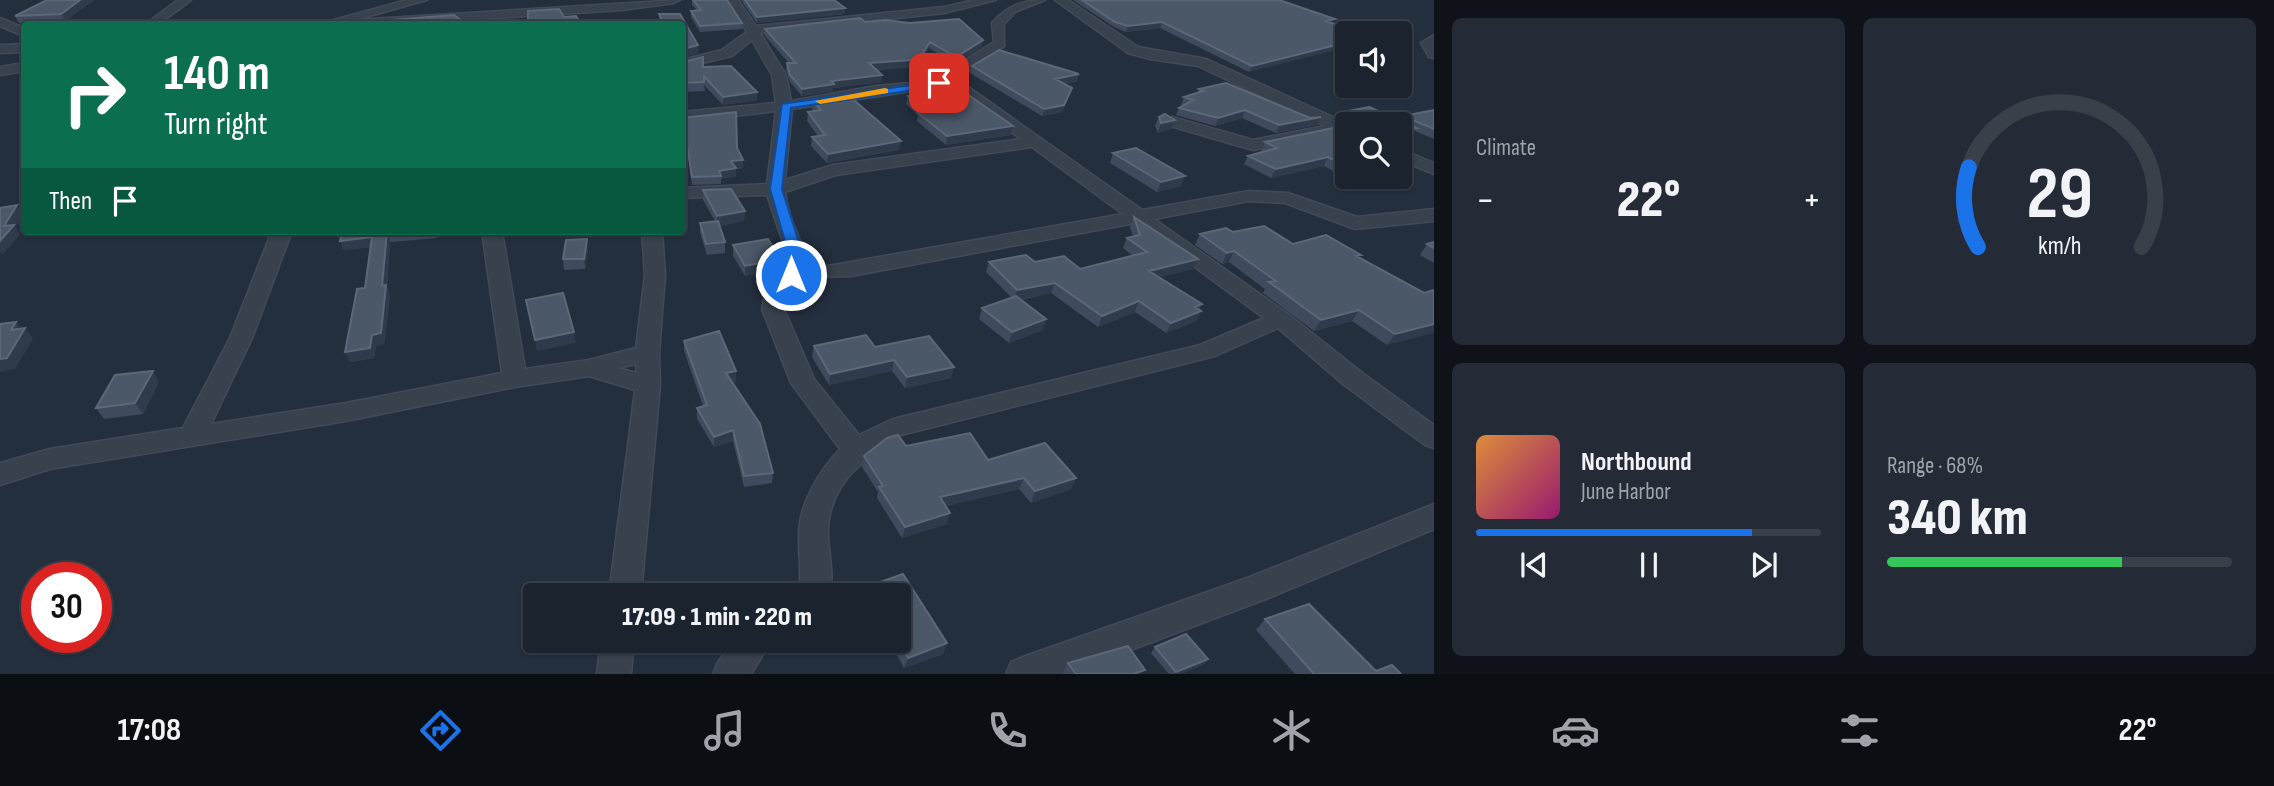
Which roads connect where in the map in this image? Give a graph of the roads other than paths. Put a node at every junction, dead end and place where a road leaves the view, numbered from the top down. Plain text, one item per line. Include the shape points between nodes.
1 (185, 0) edge
2 (421, 0) edge
3 (674, 0) edge
4 (732, 0) edge
5 (990, 0) edge
6 (1039, 0) edge
7 (1061, 0) edge
8 (621, 3) edge
9 (513, 4) edge
10 (527, 13) junction
11 (490, 20) edge
12 (156, 21) edge
13 (337, 21) edge
14 (457, 21) edge
15 (621, 21) edge
16 (0, 22) edge
17 (0, 31) edge
18 (21, 32) edge
19 (753, 32) junction
20 (21, 33) edge
21 (1434, 38) edge
22 (21, 48) edge
23 (0, 49) edge
24 (1434, 54) edge
25 (686, 63) edge
26 (21, 68) edge
27 (0, 71) edge
28 (939, 83) junction
29 (786, 106) junction
30 (686, 117) edge
31 (1172, 122) edge
32 (1335, 124) edge
33 (1335, 130) edge
34 (1035, 142) junction
35 (1412, 160) edge
36 (1434, 169) edge
37 (776, 189) junction
38 (686, 193) edge
39 (1434, 215) edge
40 (1138, 216) junction
41 (280, 235) edge
42 (493, 235) edge
43 (652, 235) edge
44 (795, 252) junction
45 (1280, 319) junction
46 (647, 353) junction
47 (589, 368) junction
48 (515, 379) junction
49 (648, 385) junction
50 (192, 436) junction
51 (1434, 439) edge
52 (855, 451) junction
53 (0, 474) edge
54 (1434, 516) edge
55 (626, 583) edge
56 (817, 583) edge
57 (616, 653) edge
58 (746, 653) edge
59 (614, 674) edge
60 (730, 674) edge
61 (1023, 674) edge

1 - 12 street
2 - 13 street
3 - 8 street
4 - 19 street
5 - 19 street
6 - 28 street via 1012,10 998,23 1000,43
7 - 32 street via 1133,50 1201,62
8 - 10 street
8 - 15 street
9 - 10 street
9 - 11 street
10 - 11 street
11 - 14 street
16 - 18 street
17 - 20 street
19 - 25 street via 727,53
19 - 29 street via 781,79
21 - 24 street via 1427,43
22 - 23 street
26 - 27 street
28 - 29 street
28 - 34 street via 962,89
29 - 30 street
29 - 37 street
31 - 33 street via 1253,145
34 - 37 street via 833,170
34 - 40 street
35 - 36 street
37 - 38 street
37 - 44 street
39 - 40 street via 1355,223 1288,198 1249,195
40 - 44 street via 829,273 804,266
40 - 45 street
41 - 50 street via 241,338
42 - 48 street
43 - 46 street via 654,275
44 - 52 street via 791,275 776,294 773,309 803,383
45 - 51 street
45 - 52 street via 1207,351 893,429
46 - 47 street
46 - 49 street
47 - 48 street
47 - 49 street
48 - 50 street
49 - 55 street
50 - 53 street via 50,459
52 - 56 street via 825,492 814,526
54 - 61 street via 1255,589
57 - 59 street
58 - 60 street

